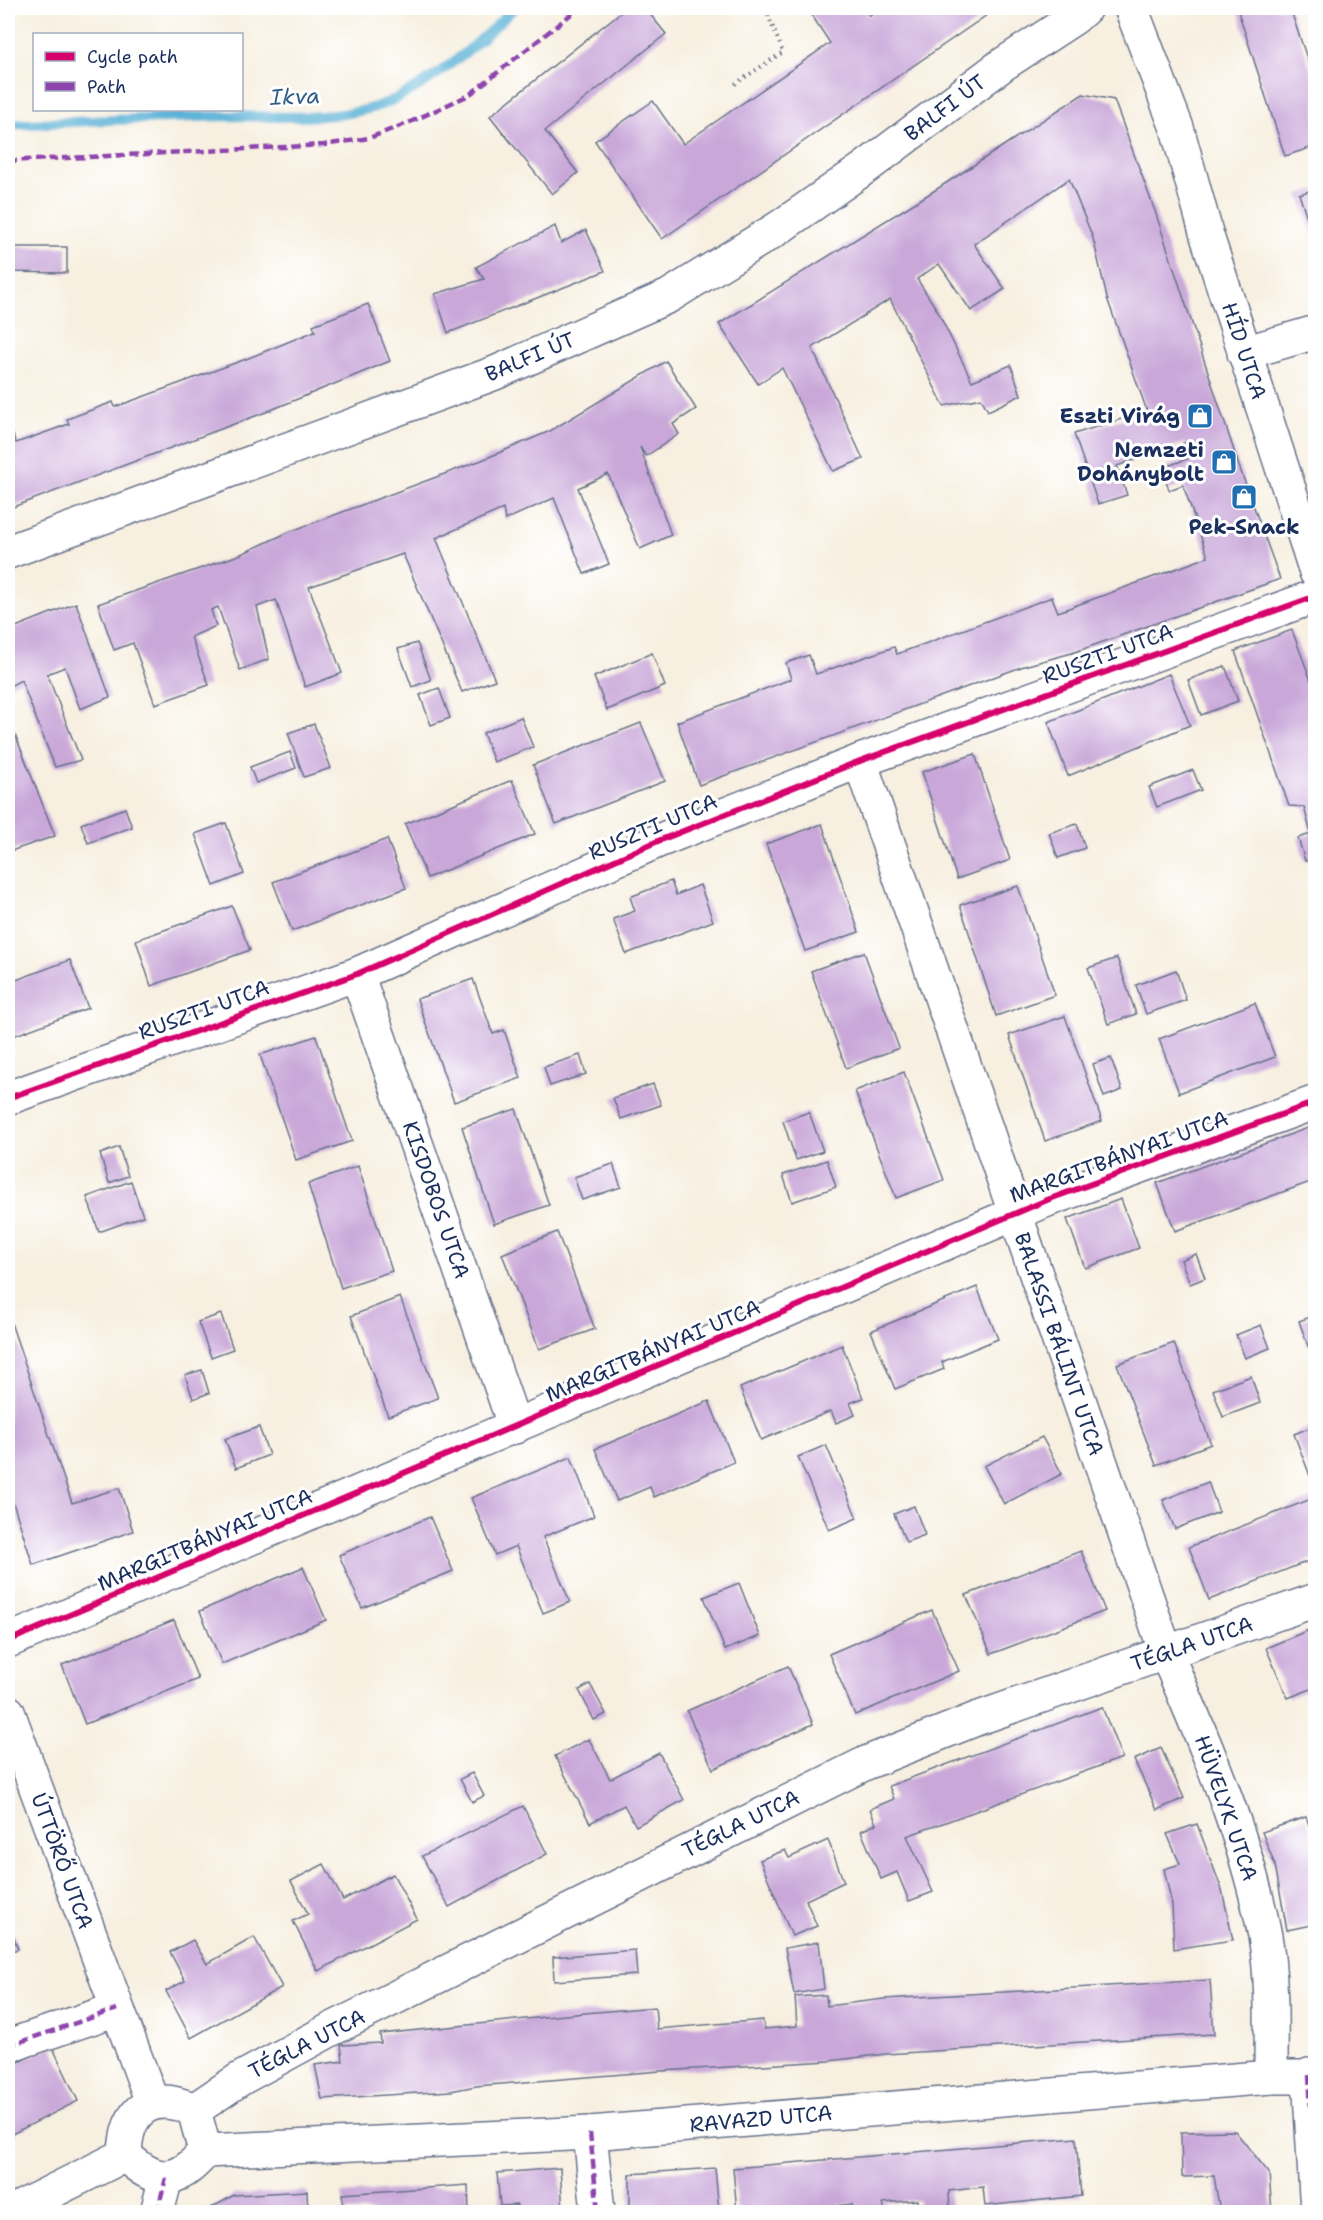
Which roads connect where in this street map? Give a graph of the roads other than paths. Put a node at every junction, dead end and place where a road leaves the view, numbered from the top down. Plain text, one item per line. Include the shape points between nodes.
1 (1055, 8) edge
2 (1084, 8) edge
3 (1131, 8) edge
4 (1157, 8) edge
5 (1002, 65) junction
6 (1177, 128) junction
7 (1316, 332) edge
8 (1244, 353) junction
9 (8, 552) edge
10 (1316, 572) edge
11 (1316, 596) edge
12 (860, 761) junction
13 (357, 974) junction
14 (8, 1098) edge
15 (1316, 1102) edge
16 (1014, 1213) junction
17 (515, 1427) junction
18 (1316, 1600) edge
19 (8, 1641) edge
20 (1166, 1653) junction
21 (8, 1712) edge
22 (117, 2009) junction
23 (8, 2046) edge
24 (1312, 2076) edge
25 (1271, 2077) junction
26 (152, 2102) junction
27 (194, 2110) junction
28 (590, 2133) junction
29 (205, 2151) junction
30 (125, 2155) junction
31 (166, 2178) junction
32 (1316, 2196) edge
33 (10, 2212) edge
34 (157, 2212) edge
35 (598, 2212) edge

1 - 5 street, BALFI ÚT
2 - 5 street, BALFI ÚT
3 - 6 street, HÍD UTCA
4 - 6 street, HÍD UTCA
5 - 9 street, BALFI ÚT via 866,168 669,296 495,372
6 - 8 street, HÍD UTCA
7 - 8 street
8 - 10 street, HÍD UTCA
11 - 12 street, RUSZTI UTCA
12 - 13 street, RUSZTI UTCA via 658,841
12 - 16 street, BALASSI BÁLINT UTCA
13 - 14 street, RUSZTI UTCA
13 - 17 street, KISDOBOS UTCA
15 - 16 street, MARGITBÁNYAI UTCA
16 - 17 street, MARGITBÁNYAI UTCA
16 - 20 street, BALASSI BÁLINT UTCA
17 - 19 street, MARGITBÁNYAI UTCA
18 - 20 street, TÉGLA UTCA
20 - 25 street, HÜVELYK UTCA via 1210,1752 1247,1856 1265,1938
20 - 27 street, TÉGLA UTCA via 866,1762 330,2030 240,2079
21 - 22 street, ÚTTÖRŐ UTCA
22 - 23 street
22 - 26 street, ÚTTÖRŐ UTCA
24 - 25 street, RAVAZD UTCA
24 - 32 street
25 - 28 street, RAVAZD UTCA
26 - 27 street via 175,2101
26 - 30 street via 134,2116 125,2133
27 - 29 street
28 - 29 street, RAVAZD UTCA
28 - 35 street
29 - 31 street via 190,2169
30 - 31 street via 141,2171
30 - 33 street
31 - 34 street

